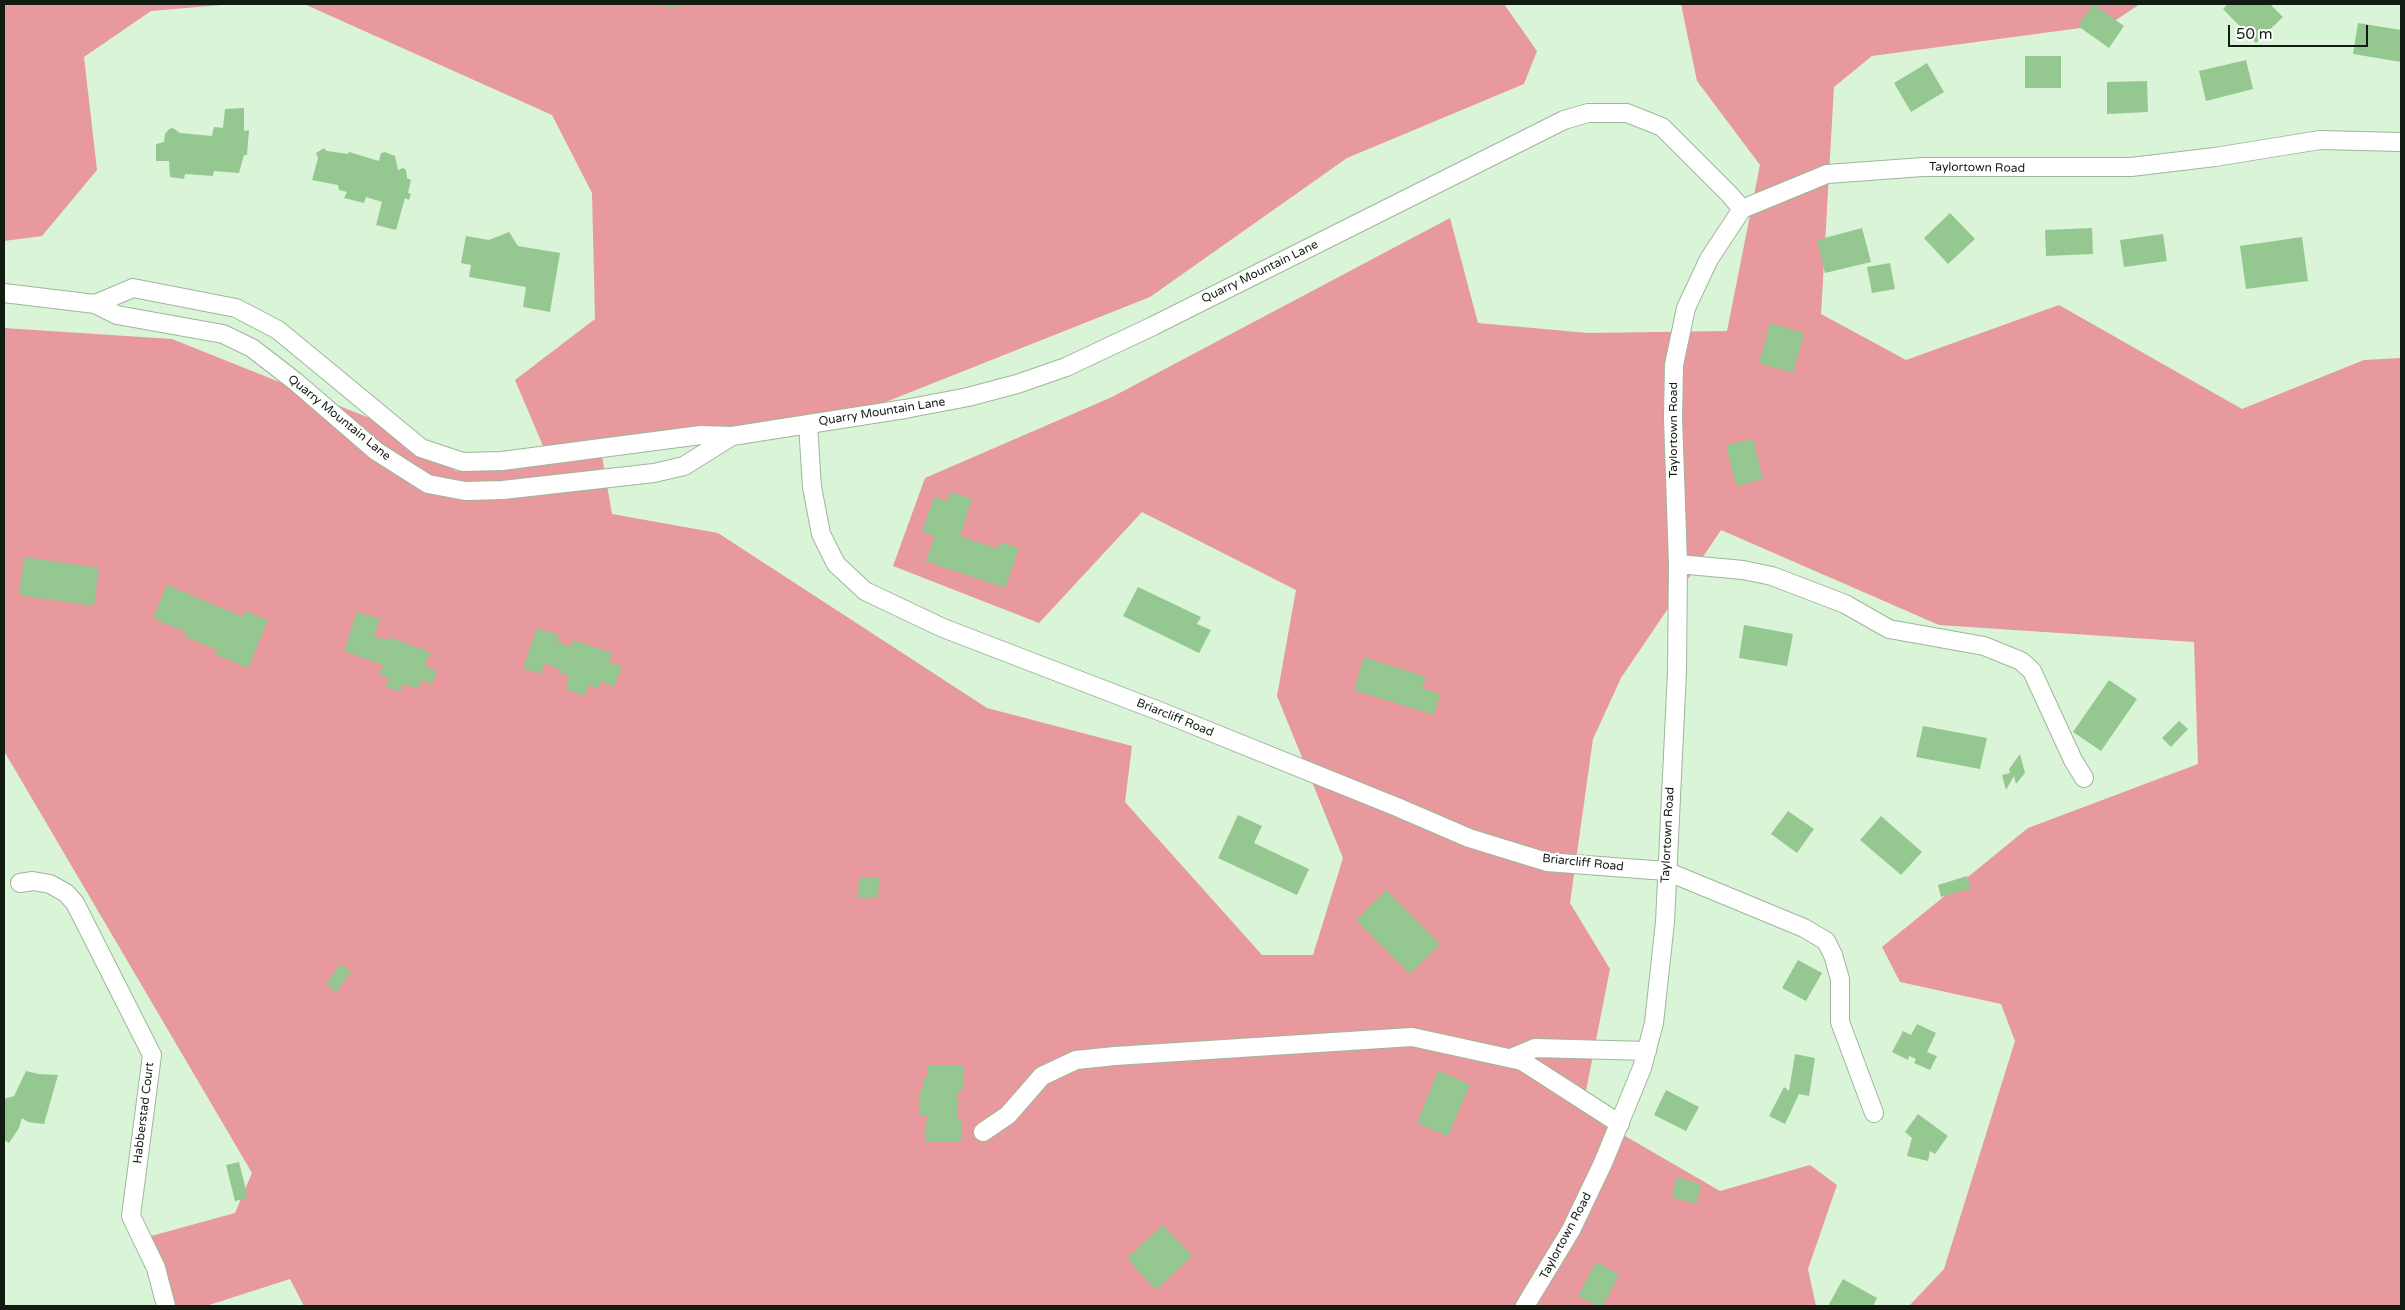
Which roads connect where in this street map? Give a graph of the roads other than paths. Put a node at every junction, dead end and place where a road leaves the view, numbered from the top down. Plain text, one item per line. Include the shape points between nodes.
1 (2401, 142) edge
2 (1742, 209) junction
3 (4, 293) edge
4 (95, 304) junction
5 (296, 345) junction
6 (278, 368) junction
7 (808, 424) junction
8 (732, 436) junction
9 (486, 462) junction
10 (489, 490) junction
11 (1678, 564) junction
12 (2084, 778) dead end
13 (1666, 871) junction
14 (20, 882) dead end
15 (1647, 1051) junction
16 (1511, 1058) junction
17 (1874, 1113) dead end
18 (1620, 1124) junction
19 (983, 1132) dead end
20 (166, 1306) edge
21 (1525, 1306) edge

1 - 2 street, Taylortown Road via 2320,140 2131,167 1923,167 1827,174
2 - 7 street, Quarry Mountain Lane via 1662,127 1626,113 1588,113 1564,120 1066,367 968,397
2 - 11 street, Taylortown Road via 1709,258 1686,308 1674,364 1672,418
3 - 4 street, Quarry Mountain Lane
4 - 5 street, Quarry Mountain Lane via 133,288 224,304 278,330
4 - 6 street, Quarry Mountain Lane via 117,314 224,334 252,348
5 - 6 street
5 - 9 street, Quarry Mountain Lane via 421,448 463,462
6 - 10 street, Quarry Mountain Lane via 376,451 428,484 465,491
7 - 8 street, Quarry Mountain Lane
7 - 13 street, Briarcliff Road via 812,487 822,534 836,564 864,592 943,628 1187,722 1469,838 1547,862
8 - 9 street, Quarry Mountain Lane via 701,435
8 - 10 street, Quarry Mountain Lane via 684,466 654,473
9 - 10 street
11 - 12 street via 1772,576 1845,604 1889,629 1984,646 2021,661 2032,671
11 - 13 street, Taylortown Road via 1677,671
13 - 15 street, Taylortown Road via 1661,973
13 - 17 street, Briarcliff Road via 1804,928 1826,941 1840,979 1840,1022
14 - 20 street, Habberstad Court via 50,884 66,893 75,903 152,1055 131,1216 156,1268
15 - 16 street via 1535,1048
15 - 18 street, Taylortown Road
16 - 18 street via 1522,1061
16 - 19 street via 1412,1037 1076,1060 1042,1076 1008,1115
18 - 21 street, Taylortown Road via 1571,1230

